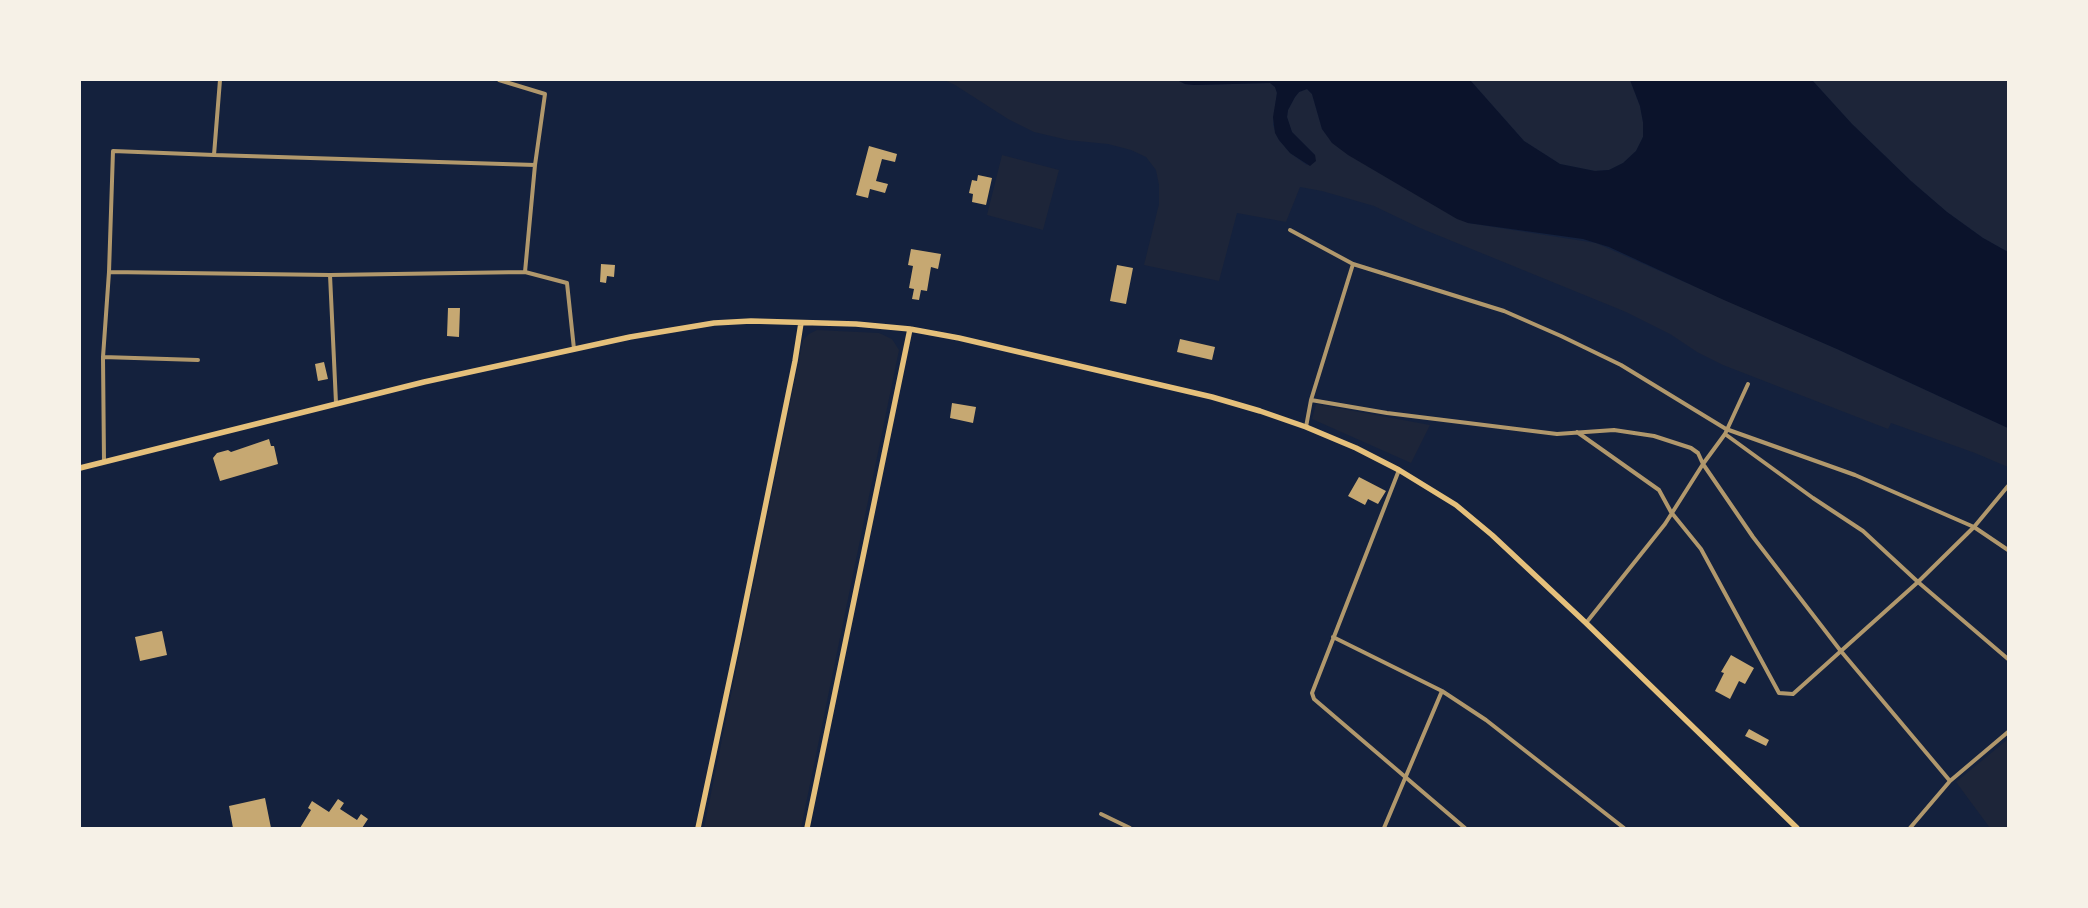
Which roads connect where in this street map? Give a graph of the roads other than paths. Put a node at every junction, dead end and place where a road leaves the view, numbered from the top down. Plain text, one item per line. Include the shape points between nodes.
1 (220, 80) edge
2 (499, 80) edge
3 (214, 156) junction
4 (535, 164) junction
5 (1290, 230) dead end
6 (1353, 264) junction
7 (109, 272) junction
8 (525, 272) junction
9 (330, 275) junction
10 (801, 323) junction
11 (910, 330) junction
12 (574, 349) junction
13 (102, 357) junction
14 (198, 360) dead end
15 (1748, 384) dead end
16 (1311, 400) junction
17 (336, 403) junction
18 (1306, 427) junction
19 (1577, 432) junction
20 (1725, 432) junction
21 (104, 462) junction
22 (1703, 464) junction
23 (80, 468) edge
24 (1400, 470) junction
25 (2008, 486) edge
26 (1671, 512) junction
27 (1974, 527) junction
28 (2008, 550) edge
29 (1918, 582) junction
30 (1586, 623) junction
31 (1333, 637) junction
32 (1840, 650) junction
33 (2008, 659) edge
34 (1442, 691) junction
35 (2008, 732) edge
36 (1407, 778) junction
37 (1950, 781) junction
38 (1102, 814) dead end
39 (698, 828) edge
40 (807, 828) edge
41 (1130, 828) edge
42 (1384, 828) edge
43 (1465, 828) edge
44 (1624, 828) edge
45 (1797, 828) edge
46 (1910, 828) edge

1 - 3 street
2 - 4 street via 544,94
3 - 4 street
3 - 7 street via 113,150
4 - 8 street
5 - 6 street
6 - 16 street
6 - 20 street via 1504,312 1561,336 1621,366
7 - 9 street
7 - 13 street
8 - 9 street
8 - 12 street via 567,283
9 - 17 street
10 - 11 main road via 856,324
10 - 12 main road via 714,323
10 - 39 main road
11 - 18 main road via 959,338 1212,397
11 - 40 main road
12 - 17 main road
13 - 14 street
13 - 21 street
15 - 20 street
16 - 18 street
16 - 19 street via 1557,434
17 - 21 main road
18 - 24 main road
19 - 22 street via 1614,430 1654,436 1691,448 1698,452
19 - 26 street via 1660,490
20 - 22 street
20 - 27 street via 1855,475
20 - 29 street via 1863,531
21 - 23 main road
22 - 26 street
22 - 32 street via 1752,537
24 - 30 main road via 1456,505
24 - 31 street
25 - 27 street
26 - 30 street via 1665,524
26 - 32 street via 1700,549 1779,693 1792,694
27 - 28 street
27 - 29 street
29 - 32 street
29 - 33 street
30 - 45 main road
31 - 34 street
31 - 36 street via 1313,687 1314,699
32 - 37 street
34 - 36 street
34 - 44 street via 1486,720
35 - 37 street
36 - 42 street
36 - 43 street
37 - 46 street
38 - 41 street

